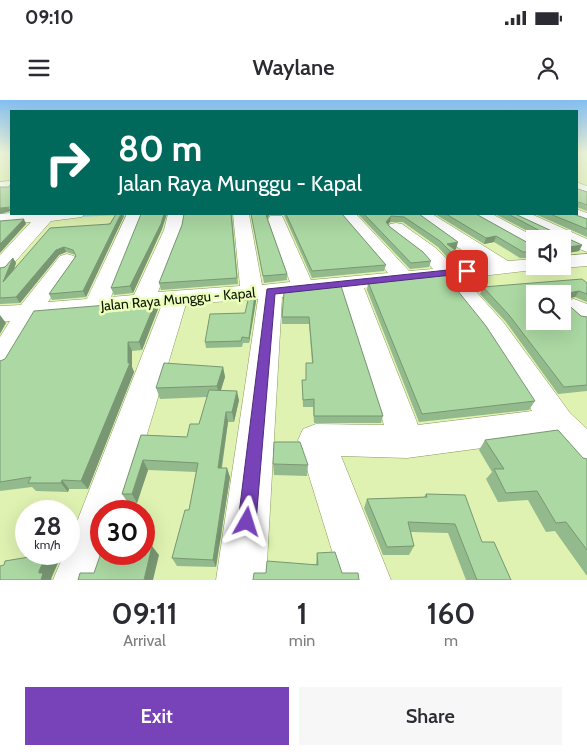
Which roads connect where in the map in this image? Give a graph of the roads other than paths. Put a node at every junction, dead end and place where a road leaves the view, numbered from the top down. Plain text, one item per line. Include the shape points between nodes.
1 (47, 215) joint
2 (136, 215) edge
3 (176, 215) edge
4 (241, 215) edge
5 (348, 215) edge
6 (423, 215) edge
7 (482, 215) edge
8 (520, 215) edge
9 (0, 219) edge
10 (276, 220) dead end
11 (396, 228) dead end
12 (526, 239) edge
13 (587, 246) edge
14 (67, 260) dead end
15 (526, 266) edge
16 (0, 267) edge
17 (504, 268) junction
18 (448, 273) junction
19 (403, 277) junction
20 (351, 283) junction
21 (275, 290) junction
22 (176, 298) junction
23 (143, 301) junction
24 (96, 305) junction
25 (29, 311) junction
26 (0, 314) edge
27 (0, 360) edge
28 (558, 423) junction
29 (406, 442) junction
30 (587, 455) edge
31 (107, 500) edge
32 (90, 547) edge
33 (78, 580) edge
34 (241, 580) edge
35 (366, 580) edge

1 - 9 street
1 - 16 street
2 - 24 street
3 - 23 street via 173,230
4 - 21 street
5 - 19 street
6 - 17 street
7 - 12 street
8 - 13 street
10 - 21 street
11 - 18 street via 430,253
14 - 25 street
15 - 17 street, Jalan Raya Munggu - Kapal
17 - 18 street, Jalan Raya Munggu - Kapal
18 - 19 street, Jalan Raya Munggu - Kapal
18 - 28 street via 495,328
19 - 20 street, Jalan Raya Munggu - Kapal
20 - 21 street, Jalan Raya Munggu - Kapal
20 - 29 street
21 - 22 street, Jalan Raya Munggu - Kapal
21 - 34 street
22 - 23 street, Jalan Raya Munggu - Kapal
22 - 31 street
23 - 24 street, Jalan Raya Munggu - Kapal
24 - 25 street, Jalan Raya Munggu - Kapal
25 - 26 street, Jalan Raya Munggu - Kapal
25 - 27 street
28 - 29 street
28 - 30 street
29 - 35 street via 316,440
32 - 33 street

